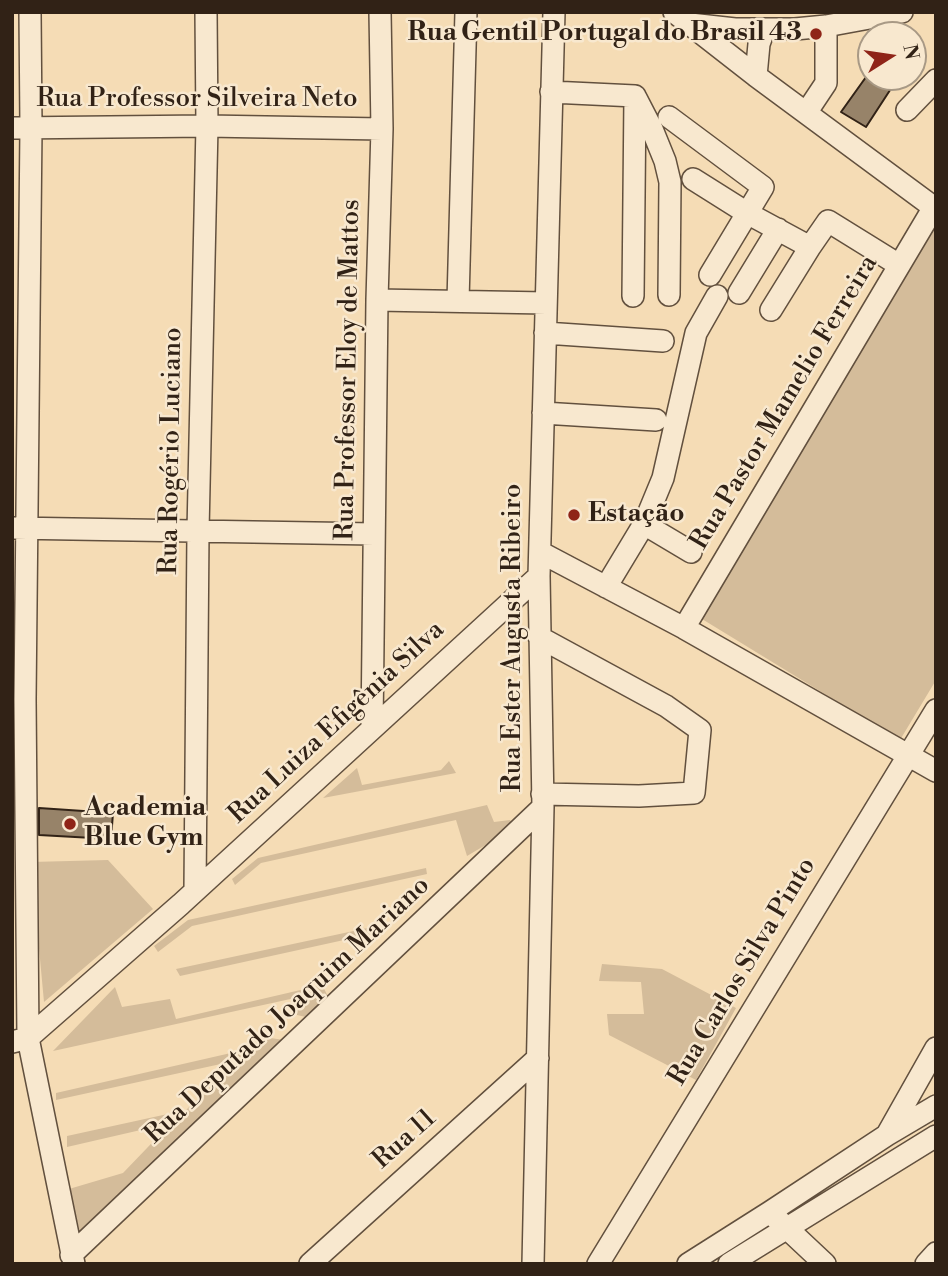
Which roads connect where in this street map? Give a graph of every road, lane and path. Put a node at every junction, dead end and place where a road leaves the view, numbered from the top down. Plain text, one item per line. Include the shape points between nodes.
1 (30, 12) edge
2 (206, 12) edge
3 (380, 12) edge
4 (466, 12) edge
5 (554, 12) edge
6 (902, 12) edge
7 (682, 18) edge
8 (776, 24) edge
9 (826, 26) junction
10 (756, 76) junction
11 (936, 80) edge
12 (551, 92) junction
13 (635, 96) junction
14 (907, 110) dead end
15 (806, 113) junction
16 (669, 117) dead end
17 (206, 126) junction
18 (22, 128) edge
19 (382, 129) junction
20 (693, 180) dead end
21 (935, 208) edge
22 (747, 213) junction
23 (778, 229) junction
24 (810, 247) junction
25 (899, 265) junction
26 (710, 275) dead end
27 (739, 293) dead end
28 (669, 295) dead end
29 (633, 296) dead end
30 (717, 296) dead end
31 (377, 300) junction
32 (458, 301) junction
33 (545, 303) junction
34 (771, 310) dead end
35 (545, 333) junction
36 (663, 341) dead end
37 (543, 413) junction
38 (656, 421) dead end
39 (643, 524) junction
40 (20, 528) edge
41 (198, 531) junction
42 (374, 534) junction
43 (540, 552) junction
44 (691, 552) dead end
45 (538, 576) junction
46 (606, 587) junction
47 (684, 628) junction
48 (540, 637) junction
49 (19, 699) edge
50 (936, 710) edge
51 (372, 728) junction
52 (909, 755) junction
53 (936, 771) edge
54 (543, 801) junction
55 (19, 877) edge
56 (195, 891) junction
57 (20, 1040) edge
58 (936, 1048) edge
59 (538, 1058) junction
60 (936, 1106) edge
61 (887, 1135) junction
62 (936, 1136) edge
63 (770, 1212) junction
64 (787, 1228) junction
65 (936, 1253) edge
66 (72, 1259) edge
67 (310, 1264) edge
68 (533, 1264) edge
69 (598, 1264) edge
70 (688, 1264) edge
71 (729, 1264) edge
72 (825, 1264) edge
73 (926, 1264) edge

1 - 18 street
2 - 17 street, Rua Rogério Luciano
3 - 19 street, Rua Professor Eloy de Mattos
4 - 32 street
5 - 12 street, Rua Ester Augusta Ribeiro
6 - 9 street
7 - 8 street via 735,29
7 - 10 street
8 - 9 street
8 - 10 street via 759,44
9 - 15 street via 826,83
10 - 15 street
11 - 14 street
12 - 13 street
12 - 33 street, Rua Ester Augusta Ribeiro
13 - 28 street via 661,150 670,182
13 - 29 street
15 - 21 street
16 - 22 street via 763,187
17 - 18 street, Rua Professor Silveira Neto
17 - 19 street, Rua Professor Silveira Neto
17 - 41 street, Rua Rogério Luciano
18 - 40 street
19 - 31 street, Rua Professor Eloy de Mattos
20 - 22 street
21 - 25 street, Rua Pastor Mamelio Ferreira
22 - 23 street
22 - 26 street
23 - 24 street
23 - 27 street
24 - 25 street via 828,221
24 - 34 street
25 - 47 street, Rua Pastor Mamelio Ferreira
30 - 39 street via 696,333 663,478
31 - 32 street
31 - 42 street, Rua Professor Eloy de Mattos
32 - 33 street
33 - 35 street, Rua Ester Augusta Ribeiro
35 - 36 street
35 - 37 street, Rua Ester Augusta Ribeiro
37 - 38 street
37 - 43 street, Rua Ester Augusta Ribeiro
39 - 44 street
39 - 46 street
40 - 41 street
40 - 49 street
41 - 42 street
41 - 56 street, Rua Rogério Luciano
42 - 51 street, Rua Professor Eloy de Mattos
43 - 45 street, Rua Ester Augusta Ribeiro
43 - 46 street
45 - 48 street, Rua Ester Augusta Ribeiro
45 - 51 street, Rua Luiza Efigênia Silva
46 - 47 street
47 - 52 street
48 - 54 street, Rua Ester Augusta Ribeiro
48 - 54 street via 666,706 699,730 694,793
49 - 55 street
50 - 52 street, Rua Carlos Silva Pinto
51 - 56 street, Rua Luiza Efigênia Silva
52 - 53 street
52 - 69 street, Rua Carlos Silva Pinto
54 - 59 street, Rua Ester Augusta Ribeiro
54 - 66 street, Rua Deputado Joaquim Mariano
55 - 57 street
56 - 57 street, Rua Luiza Efigênia Silva
57 - 66 street
58 - 61 street
59 - 67 street, Rua 11
59 - 68 street, Rua Ester Augusta Ribeiro
60 - 61 street
61 - 63 street
62 - 64 street
63 - 64 street
63 - 70 street
64 - 71 street
64 - 72 street
65 - 73 street

